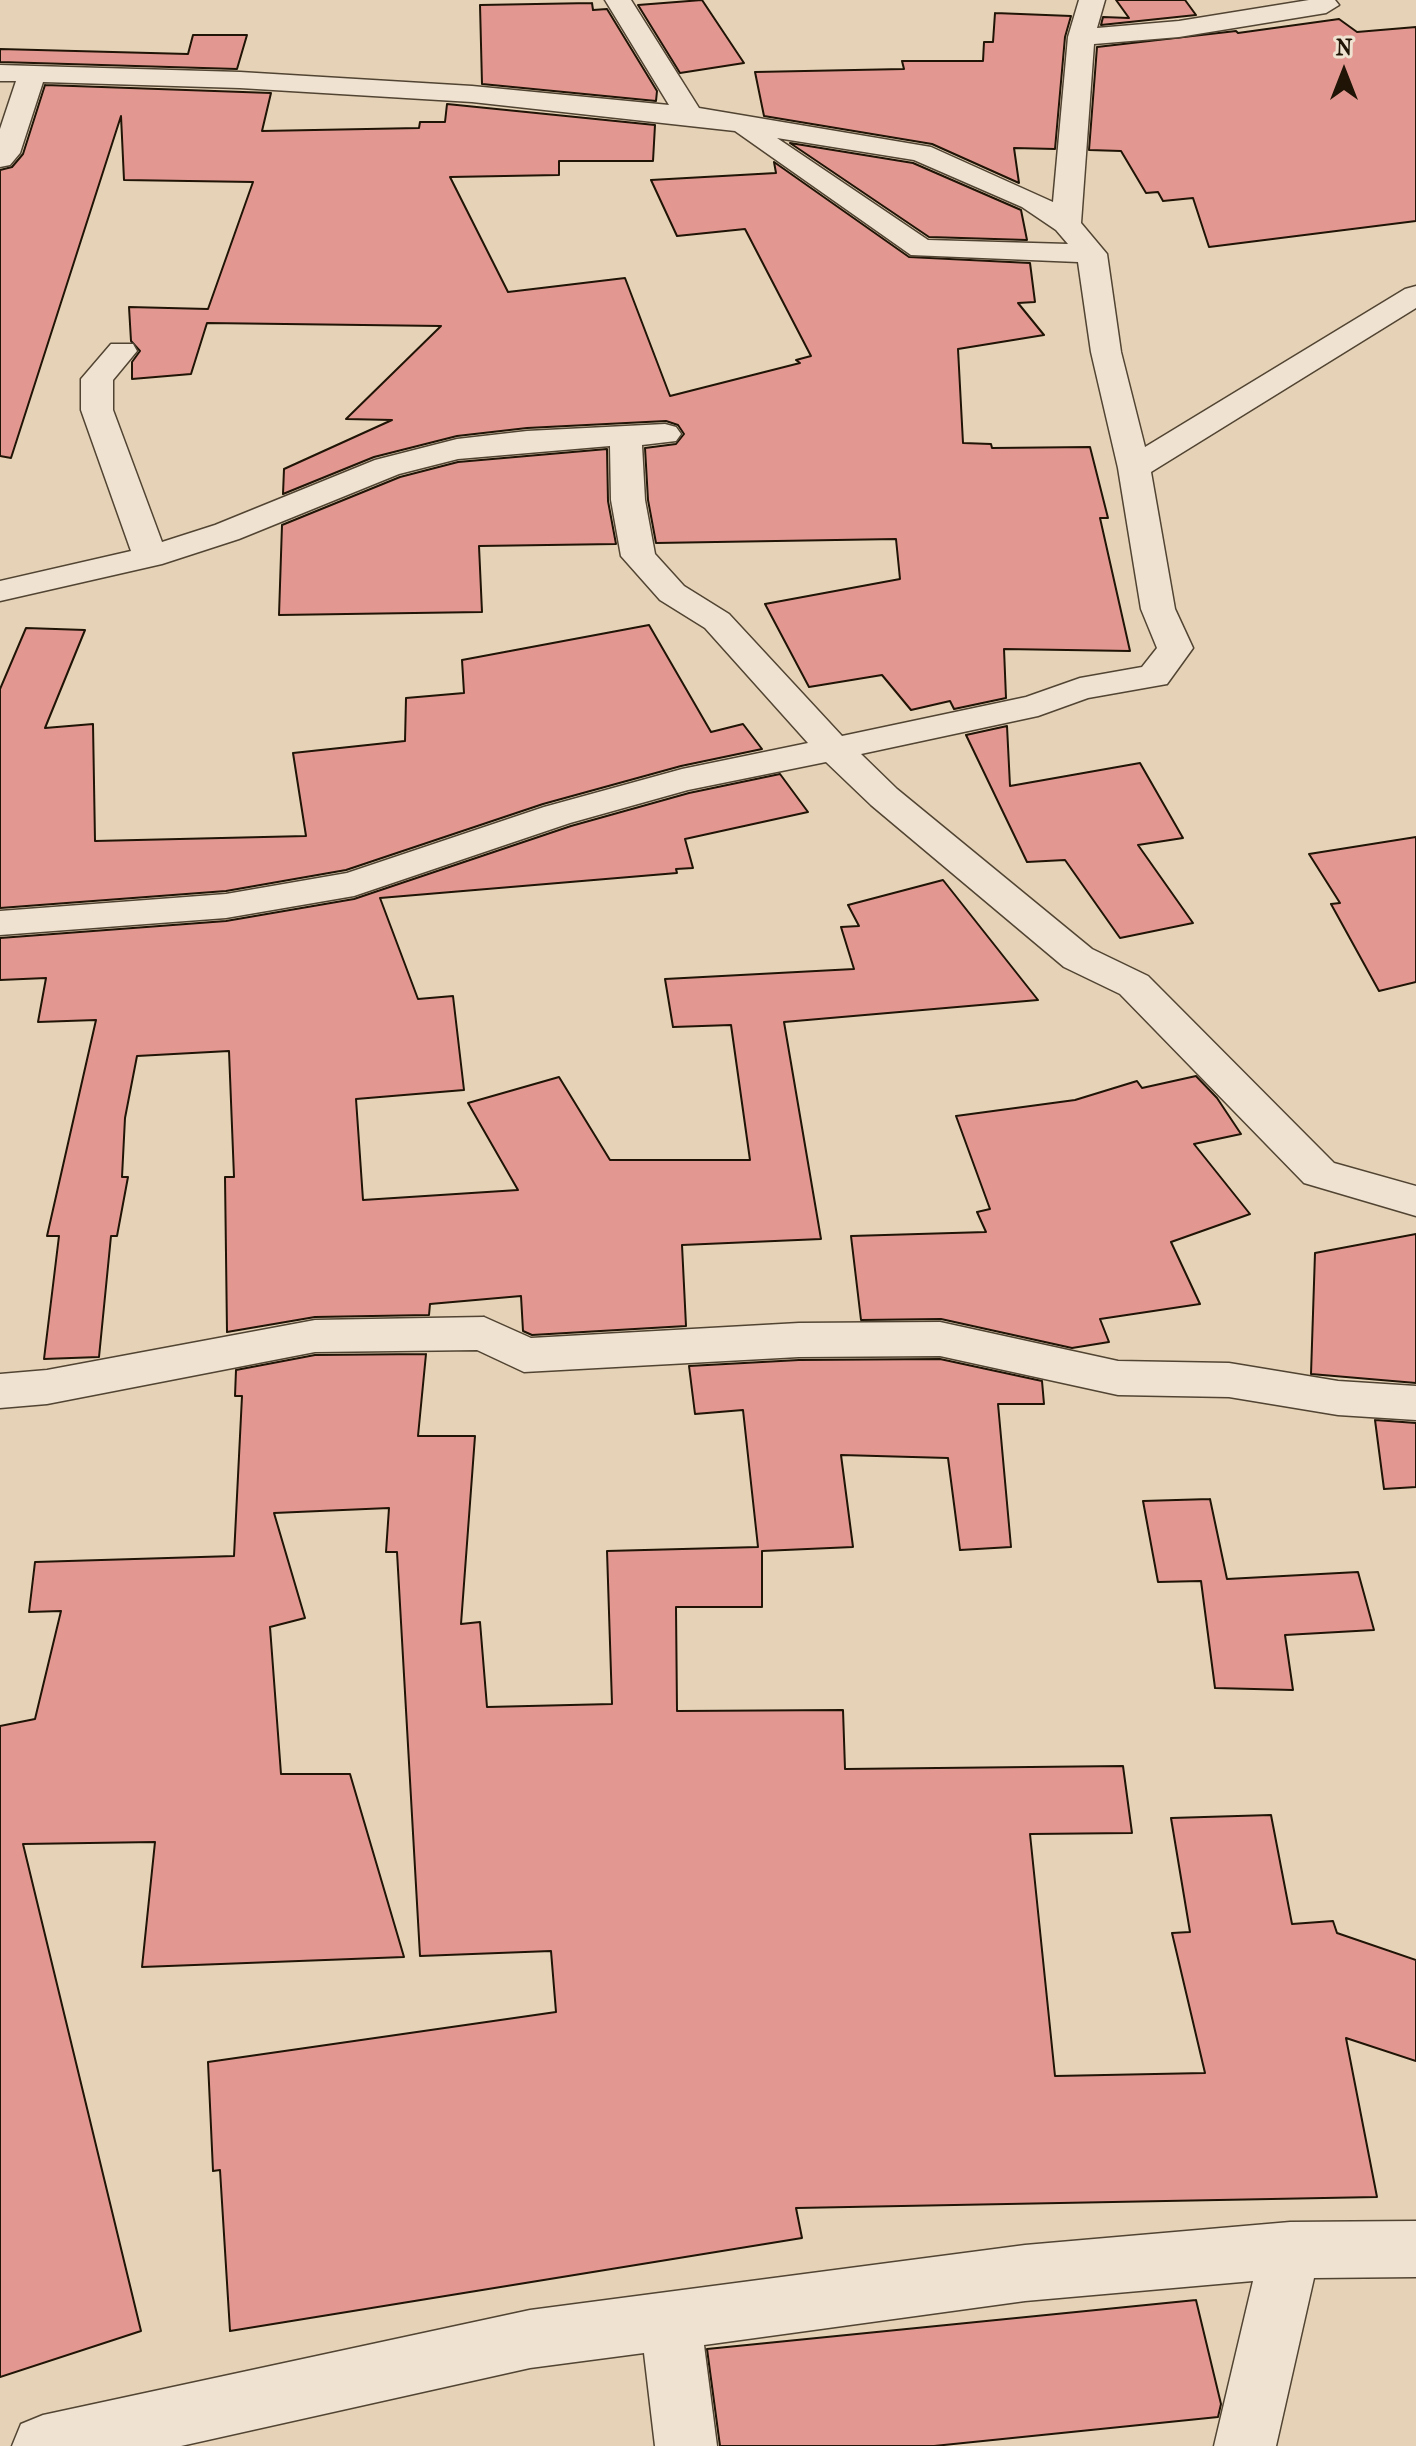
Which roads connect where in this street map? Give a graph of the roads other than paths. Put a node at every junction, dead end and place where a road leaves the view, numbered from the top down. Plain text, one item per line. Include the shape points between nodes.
1 (618, 0) edge
2 (1092, 0) edge
3 (1326, 5) dead end
4 (1081, 37) junction
5 (0, 73) edge
6 (32, 74) junction
7 (689, 115) junction
8 (740, 125) junction
9 (0, 159) edge
10 (1066, 224) junction
11 (1092, 254) junction
12 (1416, 295) edge
13 (122, 351) dead end
14 (665, 434) dead end
15 (626, 436) junction
16 (1134, 468) junction
17 (150, 557) junction
18 (0, 591) edge
19 (834, 749) junction
20 (0, 923) edge
21 (1416, 1201) edge
22 (0, 1391) edge
23 (1416, 1403) edge
24 (1416, 2249) edge
25 (1290, 2250) junction
26 (671, 2320) junction
27 (43, 2446) edge
28 (686, 2446) edge
29 (1245, 2446) edge

1 - 7 street
2 - 4 street
3 - 4 street via 1179,29
4 - 10 street
5 - 6 street
6 - 7 street via 441,92
6 - 9 street
7 - 8 street
8 - 10 street via 921,153 1032,201
8 - 11 street via 921,249
10 - 11 street
11 - 16 street via 1106,352
12 - 16 street
13 - 17 street via 97,379 97,410
14 - 15 street
15 - 17 street via 457,449 387,467
15 - 19 street via 628,500 638,556 672,593 717,621
16 - 19 street via 1158,609 1175,648 1154,676
17 - 18 street
19 - 20 street via 682,780 571,811 354,884 226,906
19 - 21 street via 1078,958 1134,985 1319,1173
22 - 23 street via 47,1387 315,1336 484,1333 524,1355 799,1340 940,1339 1118,1378 1229,1380 1338,1398
24 - 25 street
25 - 26 street via 1025,2273
25 - 29 street
26 - 27 street via 530,2339
26 - 28 street

